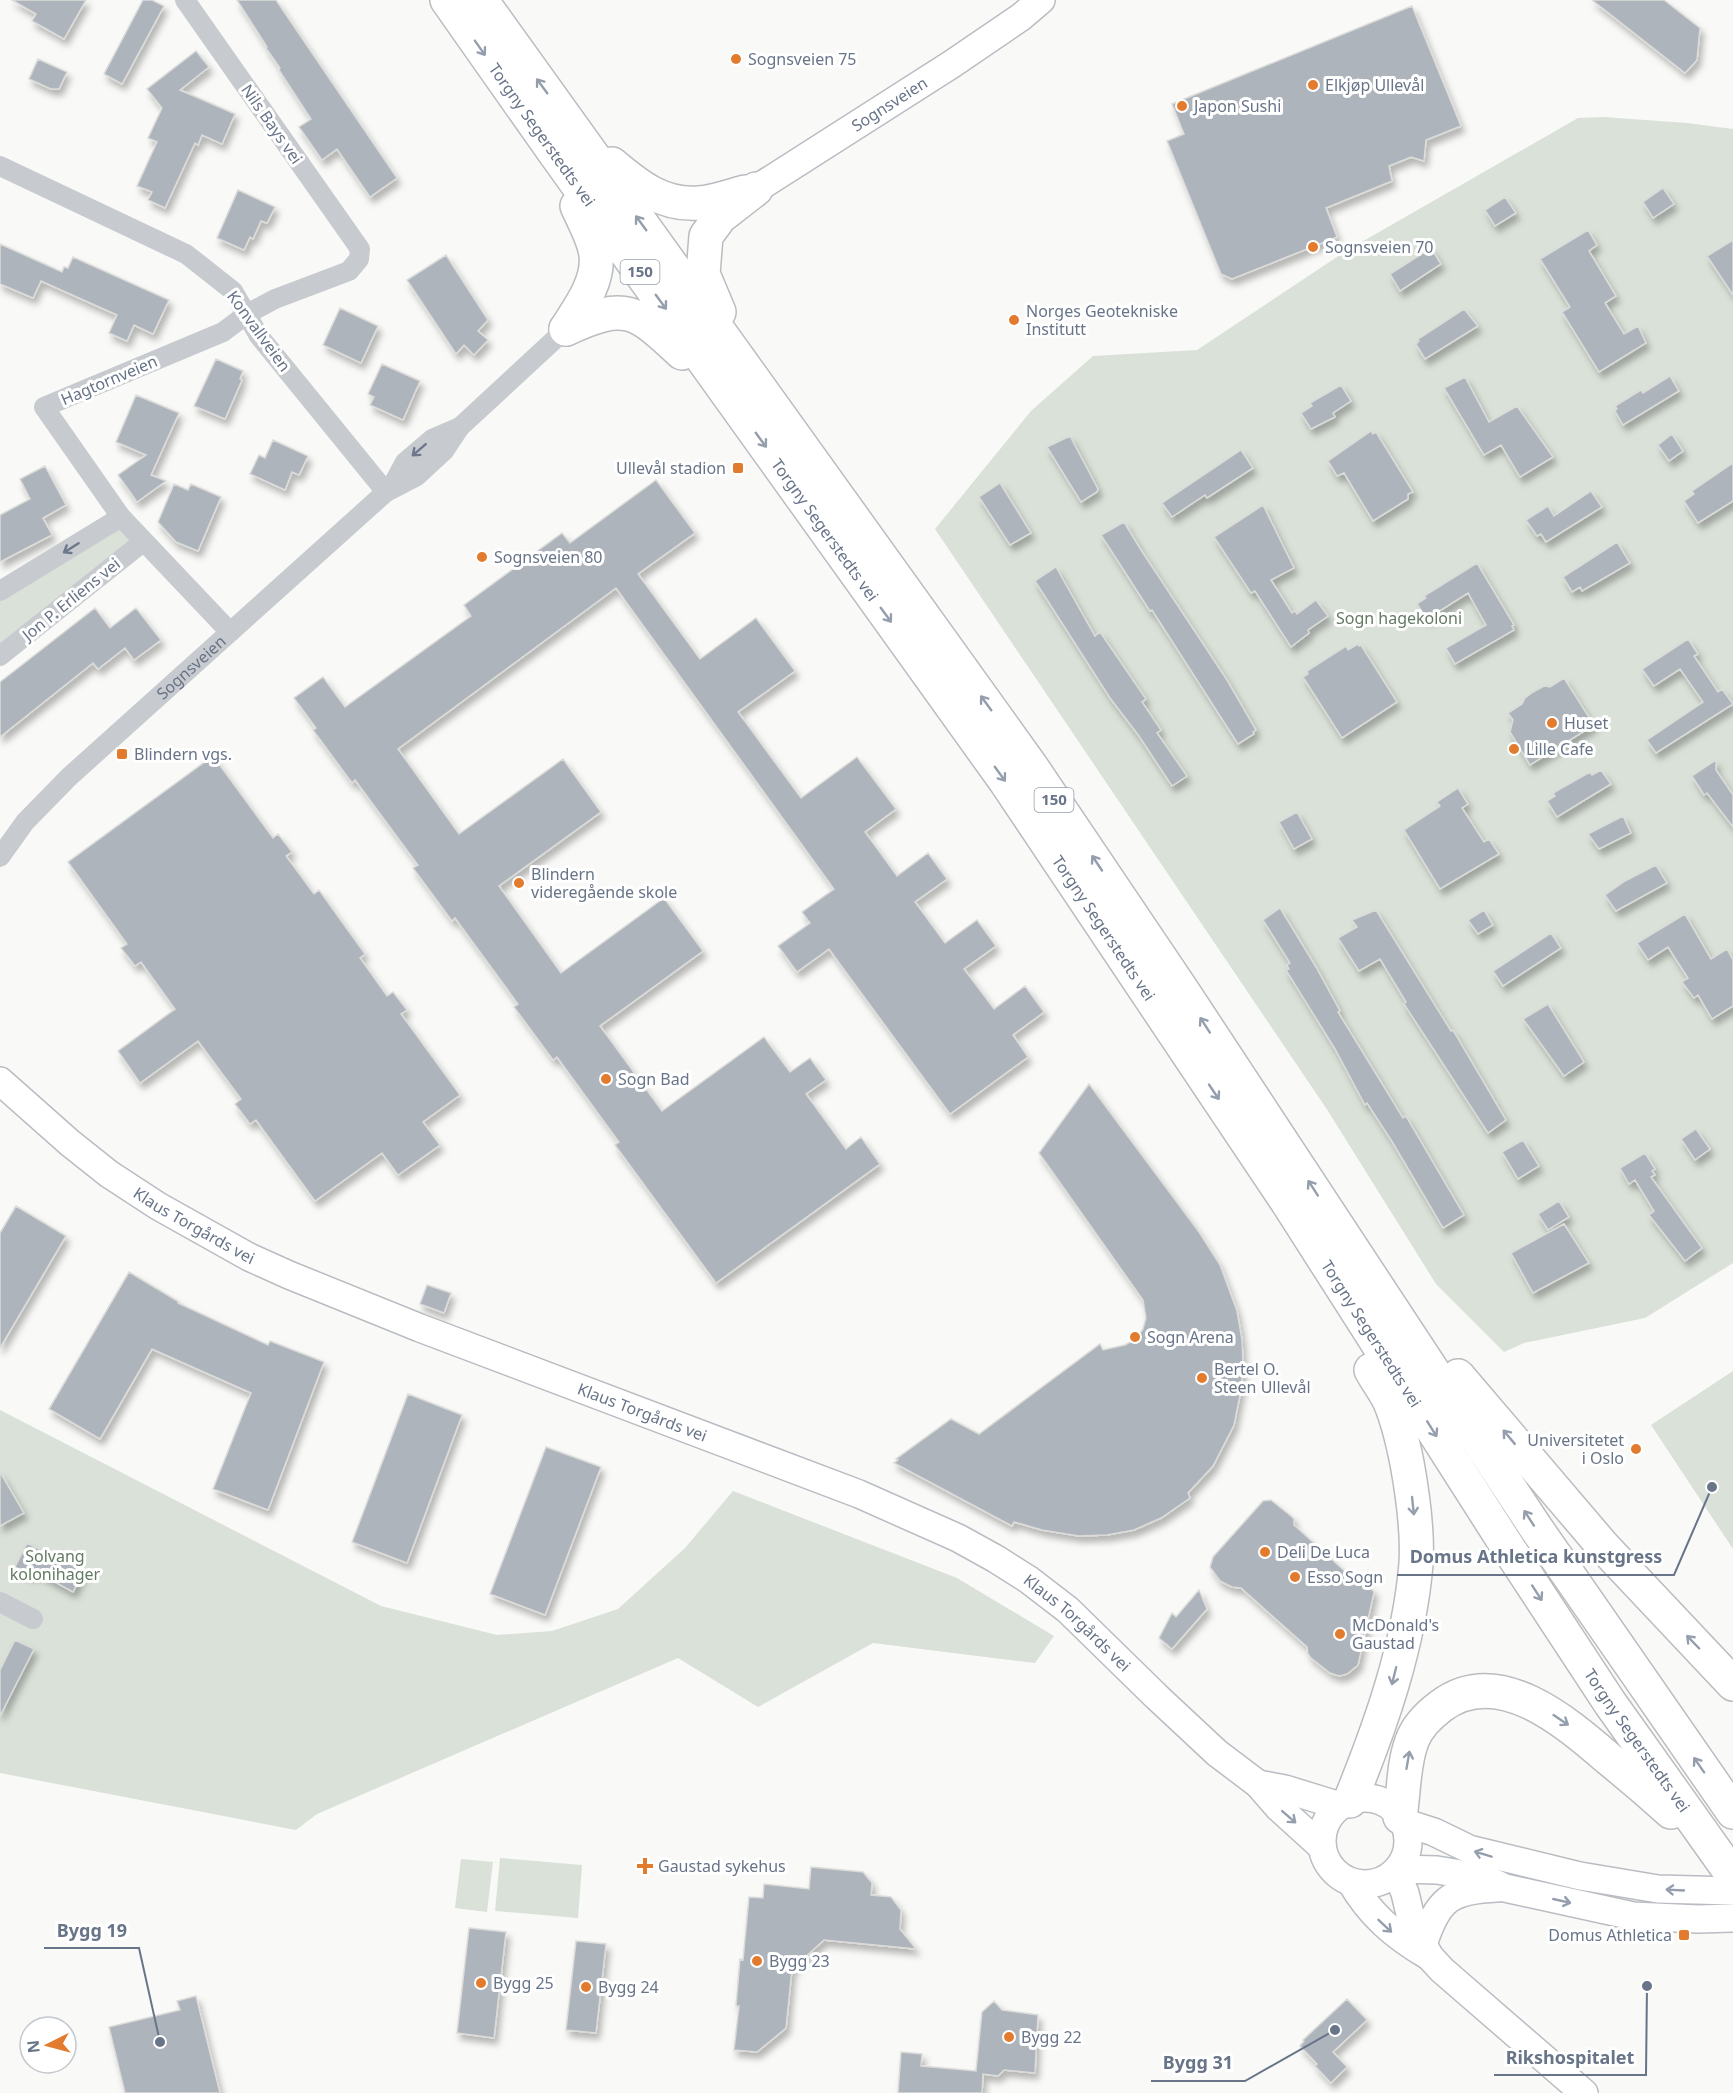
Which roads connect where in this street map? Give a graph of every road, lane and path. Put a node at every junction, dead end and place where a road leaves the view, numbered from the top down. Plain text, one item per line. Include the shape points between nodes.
1 (184, 0) edge
2 (447, 0) edge
3 (481, 0) edge
4 (1057, 0) edge
5 (1031, 9) edge
6 (565, 143) junction
7 (0, 166) edge
8 (756, 189) junction
9 (360, 249) joint
10 (247, 314) junction
11 (566, 329) junction
12 (738, 382) junction
13 (388, 490) junction
14 (121, 517) junction
15 (143, 542) junction
16 (0, 591) edge
17 (230, 632) junction
18 (0, 656) edge
19 (0, 856) edge
20 (0, 1082) edge
21 (1288, 1203) junction
22 (1345, 1237) junction
23 (2, 1609) edge
24 (33, 1619) dead end
25 (1733, 1684) edge
26 (1258, 1784) junction
27 (1345, 1804) junction
28 (1733, 1812) edge
29 (1402, 1820) junction
30 (1708, 1843) junction
31 (1322, 1847) junction
32 (1397, 1870) junction
33 (1733, 1876) edge
34 (1351, 1882) junction
35 (1505, 1888) junction
36 (1733, 1891) edge
37 (1733, 1917) edge
38 (1427, 1951) junction
39 (1584, 2093) edge

1 - 9 street, Nils Bays vei
2 -> 6 highway, Torgny Segerstedts vei / 150
6 -> 3 highway, Torgny Segerstedts vei / 150
4 - 5 main road, Sognsveien
5 - 8 main road, Sognsveien
6 - 8 highway via 672,202 700,203
6 - 11 highway via 596,257 589,290
6 - 12 highway, Torgny Segerstedts vei / 150
7 - 10 street, Konvallveien via 186,254 233,291
8 - 12 highway via 720,217 706,236 703,268
9 - 10 street, Hagtornveien via 359,259 349,271
10 - 13 street, Konvallveien via 258,336
10 - 14 street, Hagtornveien via 223,332 44,407
11 -> 12 highway via 604,313 640,317
11 - 13 street, Sognsveien via 460,427 432,439 405,462
12 -> 21 highway, Torgny Segerstedts vei / 150
22 -> 12 highway, Torgny Segerstedts vei / 150 via 1031,766
13 - 17 street, Sognsveien
14 - 15 street, Hagtornveien
14 -> 16 street
15 - 17 street, Hagtornveien
15 - 18 street, Jon P. Erliens vei
17 - 19 street, Sognsveien via 43,803
20 - 26 main road, Klaus Torgårds vei via 110,1174 249,1257 420,1328 859,1494 996,1559 1068,1610 1217,1753
21 -> 27 highway via 1326,1296 1390,1402 1414,1507 1416,1562 1412,1599 1386,1708
21 -> 30 highway, Torgny Segerstedts vei / 150 via 1513,1556
25 -> 22 highway via 1573,1512
28 -> 22 highway, Torgny Segerstedts vei / 150 via 1536,1528
23 - 24 street
26 - 27 main road, Klaus Torgårds vei
26 -> 31 main road, Klaus Torgårds vei
27 - 29 main road via 1361,1799 1383,1803
27 - 31 main road via 1325,1824
29 -> 30 highway via 1408,1755 1422,1723 1457,1696 1485,1691 1526,1700 1562,1720
29 - 32 main road via 1408,1845
36 -> 29 main road via 1658,1889 1580,1876 1491,1856
30 - 33 highway, Torgny Segerstedts vei / 150
31 - 34 main road via 1331,1869
32 - 34 main road via 1375,1883
32 - 35 main road via 1454,1872 1484,1878
32 - 38 main road via 1413,1927
34 -> 38 main road via 1384,1926 1401,1940
35 -> 37 main road via 1633,1916
35 - 38 main road via 1459,1893 1445,1901 1432,1919
38 - 39 main road via 1442,1970

